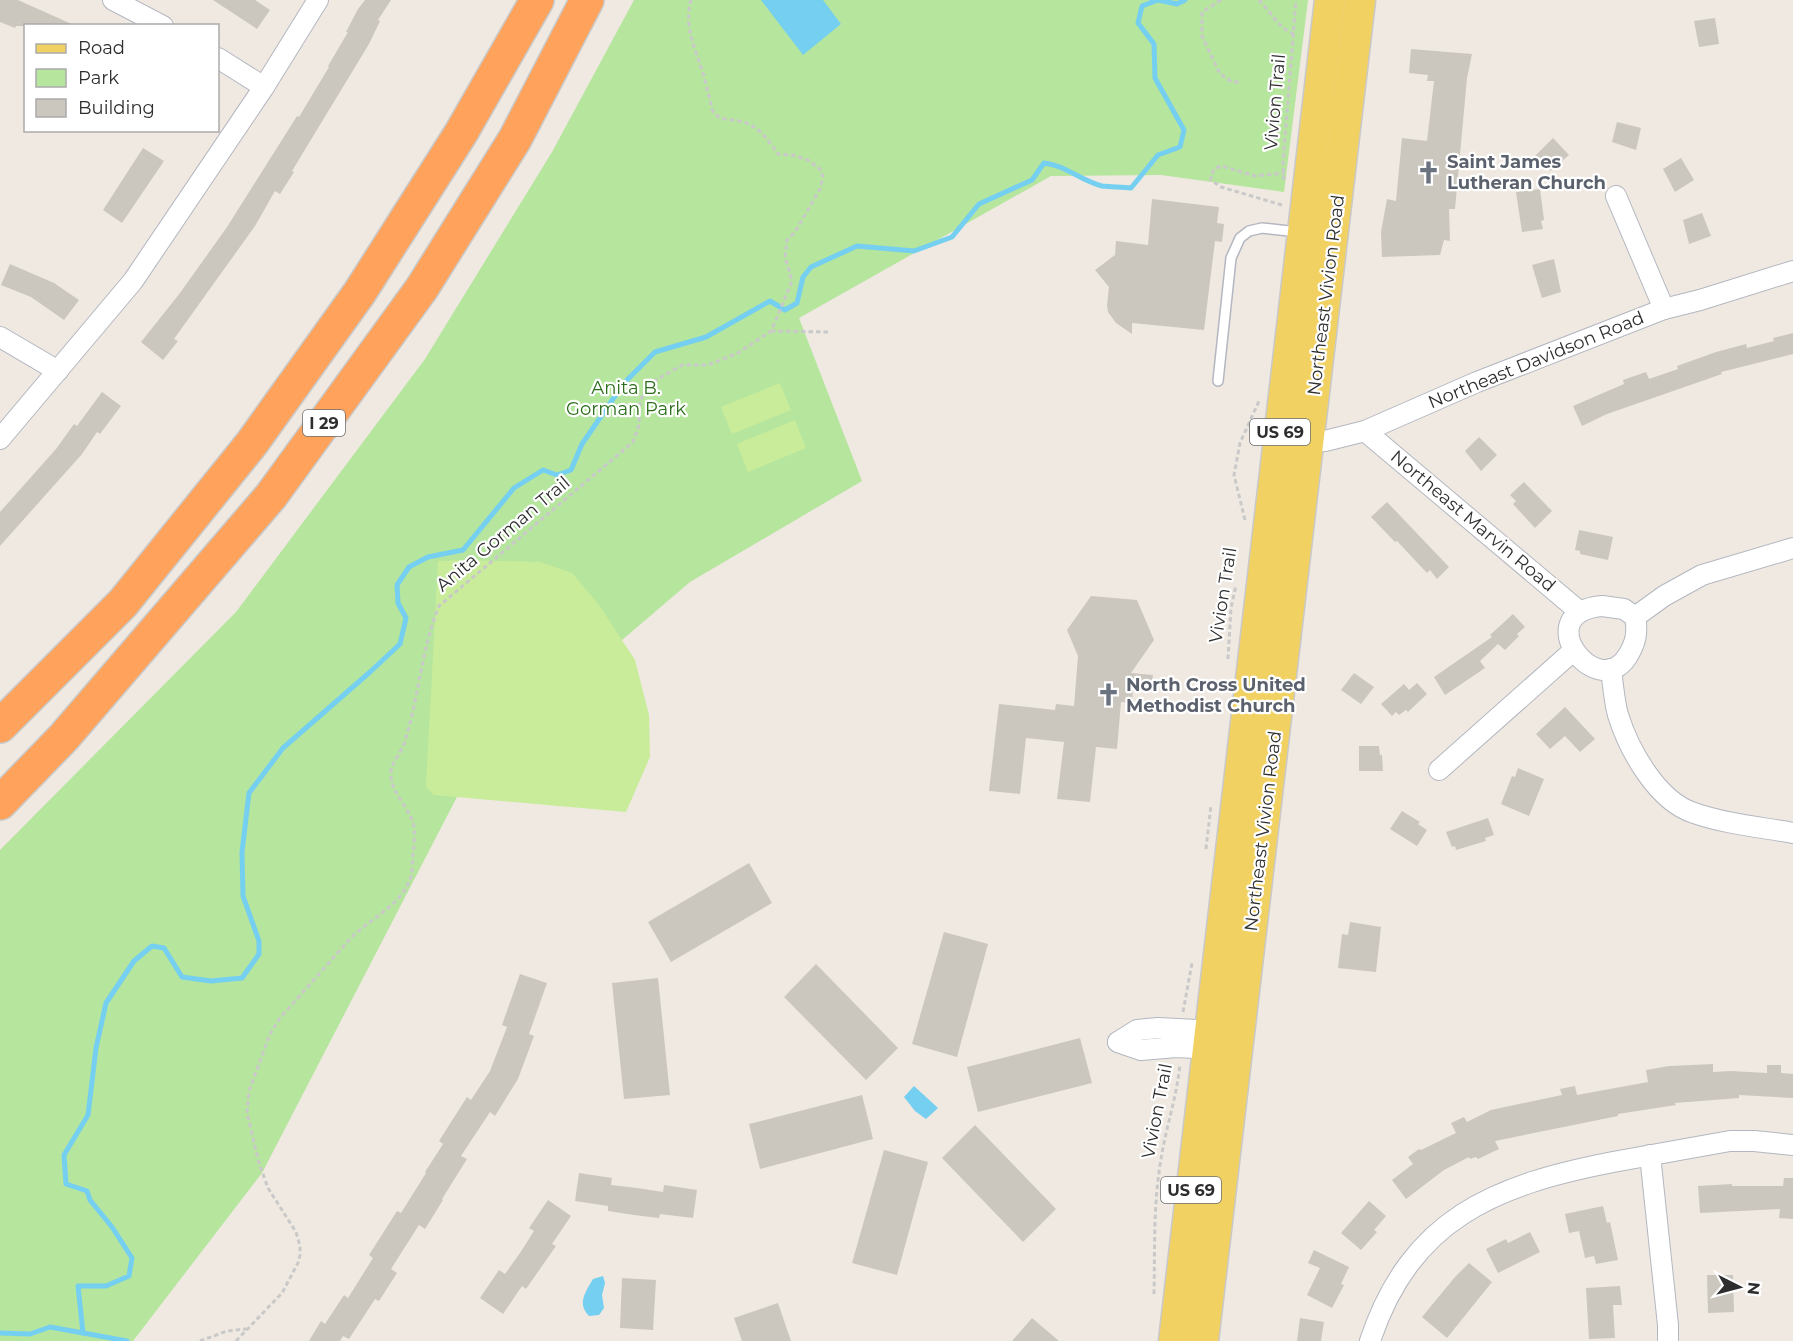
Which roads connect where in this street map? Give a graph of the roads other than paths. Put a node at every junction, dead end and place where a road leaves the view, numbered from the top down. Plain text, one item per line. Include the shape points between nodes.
1 (113, 0) edge
2 (318, 0) edge
3 (537, 0) edge
4 (587, 0) edge
5 (1330, 0) edge
6 (1360, 0) edge
7 (159, 24) edge
8 (219, 59) edge
9 (264, 87) junction
10 (1616, 196) dead end
11 (1310, 236) junction
12 (1793, 271) edge
13 (1664, 309) junction
14 (0, 337) edge
15 (58, 371) junction
16 (1218, 381) dead end
17 (1365, 431) junction
18 (1279, 438) junction
19 (0, 439) edge
20 (1309, 441) junction
21 (1793, 548) edge
22 (1580, 612) junction
23 (1635, 617) junction
24 (1573, 651) junction
25 (1611, 669) junction
26 (0, 726) edge
27 (1439, 770) dead end
28 (0, 803) edge
29 (1793, 833) edge
30 (1217, 860) junction
31 (1255, 900) junction
32 (1190, 1038) junction
33 (1239, 1043) junction
34 (1793, 1145) edge
35 (1650, 1155) junction
36 (1174, 1341) edge
37 (1203, 1341) edge
38 (1370, 1341) edge
39 (1668, 1341) edge

1 - 7 street
2 - 9 street
3 - 26 highway, I 29 via 461,133 360,292 252,443 123,603
4 - 28 highway, I 29 via 515,139 422,288 271,496 64,737
5 - 11 main road, Northeast Vivion Road / US 69
6 - 11 main road, Northeast Vivion Road / US 69
8 - 9 street
9 - 15 street via 133,281
10 - 13 street
11 - 16 lane via 1262,228 1240,238 1231,258
11 - 18 main road, Northeast Vivion Road / US 69
11 - 20 main road, Northeast Vivion Road / US 69
12 - 13 street, Northeast Davidson Road
13 - 17 street, Northeast Davidson Road via 1477,382
14 - 15 street
15 - 19 street
17 - 20 street, Northeast Davidson Road
17 - 22 street, Northeast Marvin Road
18 - 20 street, Northeast Davidson Road
18 - 30 main road, Northeast Vivion Road / US 69
20 - 31 main road, Northeast Vivion Road / US 69
21 - 23 street via 1702,575
22 - 23 street via 1588,607 1615,606
22 - 24 street via 1569,634
23 - 25 street via 1638,630 1633,648 1623,663
24 - 25 street via 1592,667
24 - 27 street
25 - 29 street via 1625,734 1663,792 1693,813
30 - 31 main road via 1246,882
30 - 32 main road, Northeast Vivion Road / US 69
31 - 33 main road, Northeast Vivion Road / US 69
32 - 33 street
32 - 36 main road, Northeast Vivion Road / US 69
33 - 37 main road, Northeast Vivion Road / US 69
34 - 35 street via 1730,1141
35 - 38 street via 1567,1171 1509,1189 1458,1215 1416,1254 1402,1273
35 - 39 street

